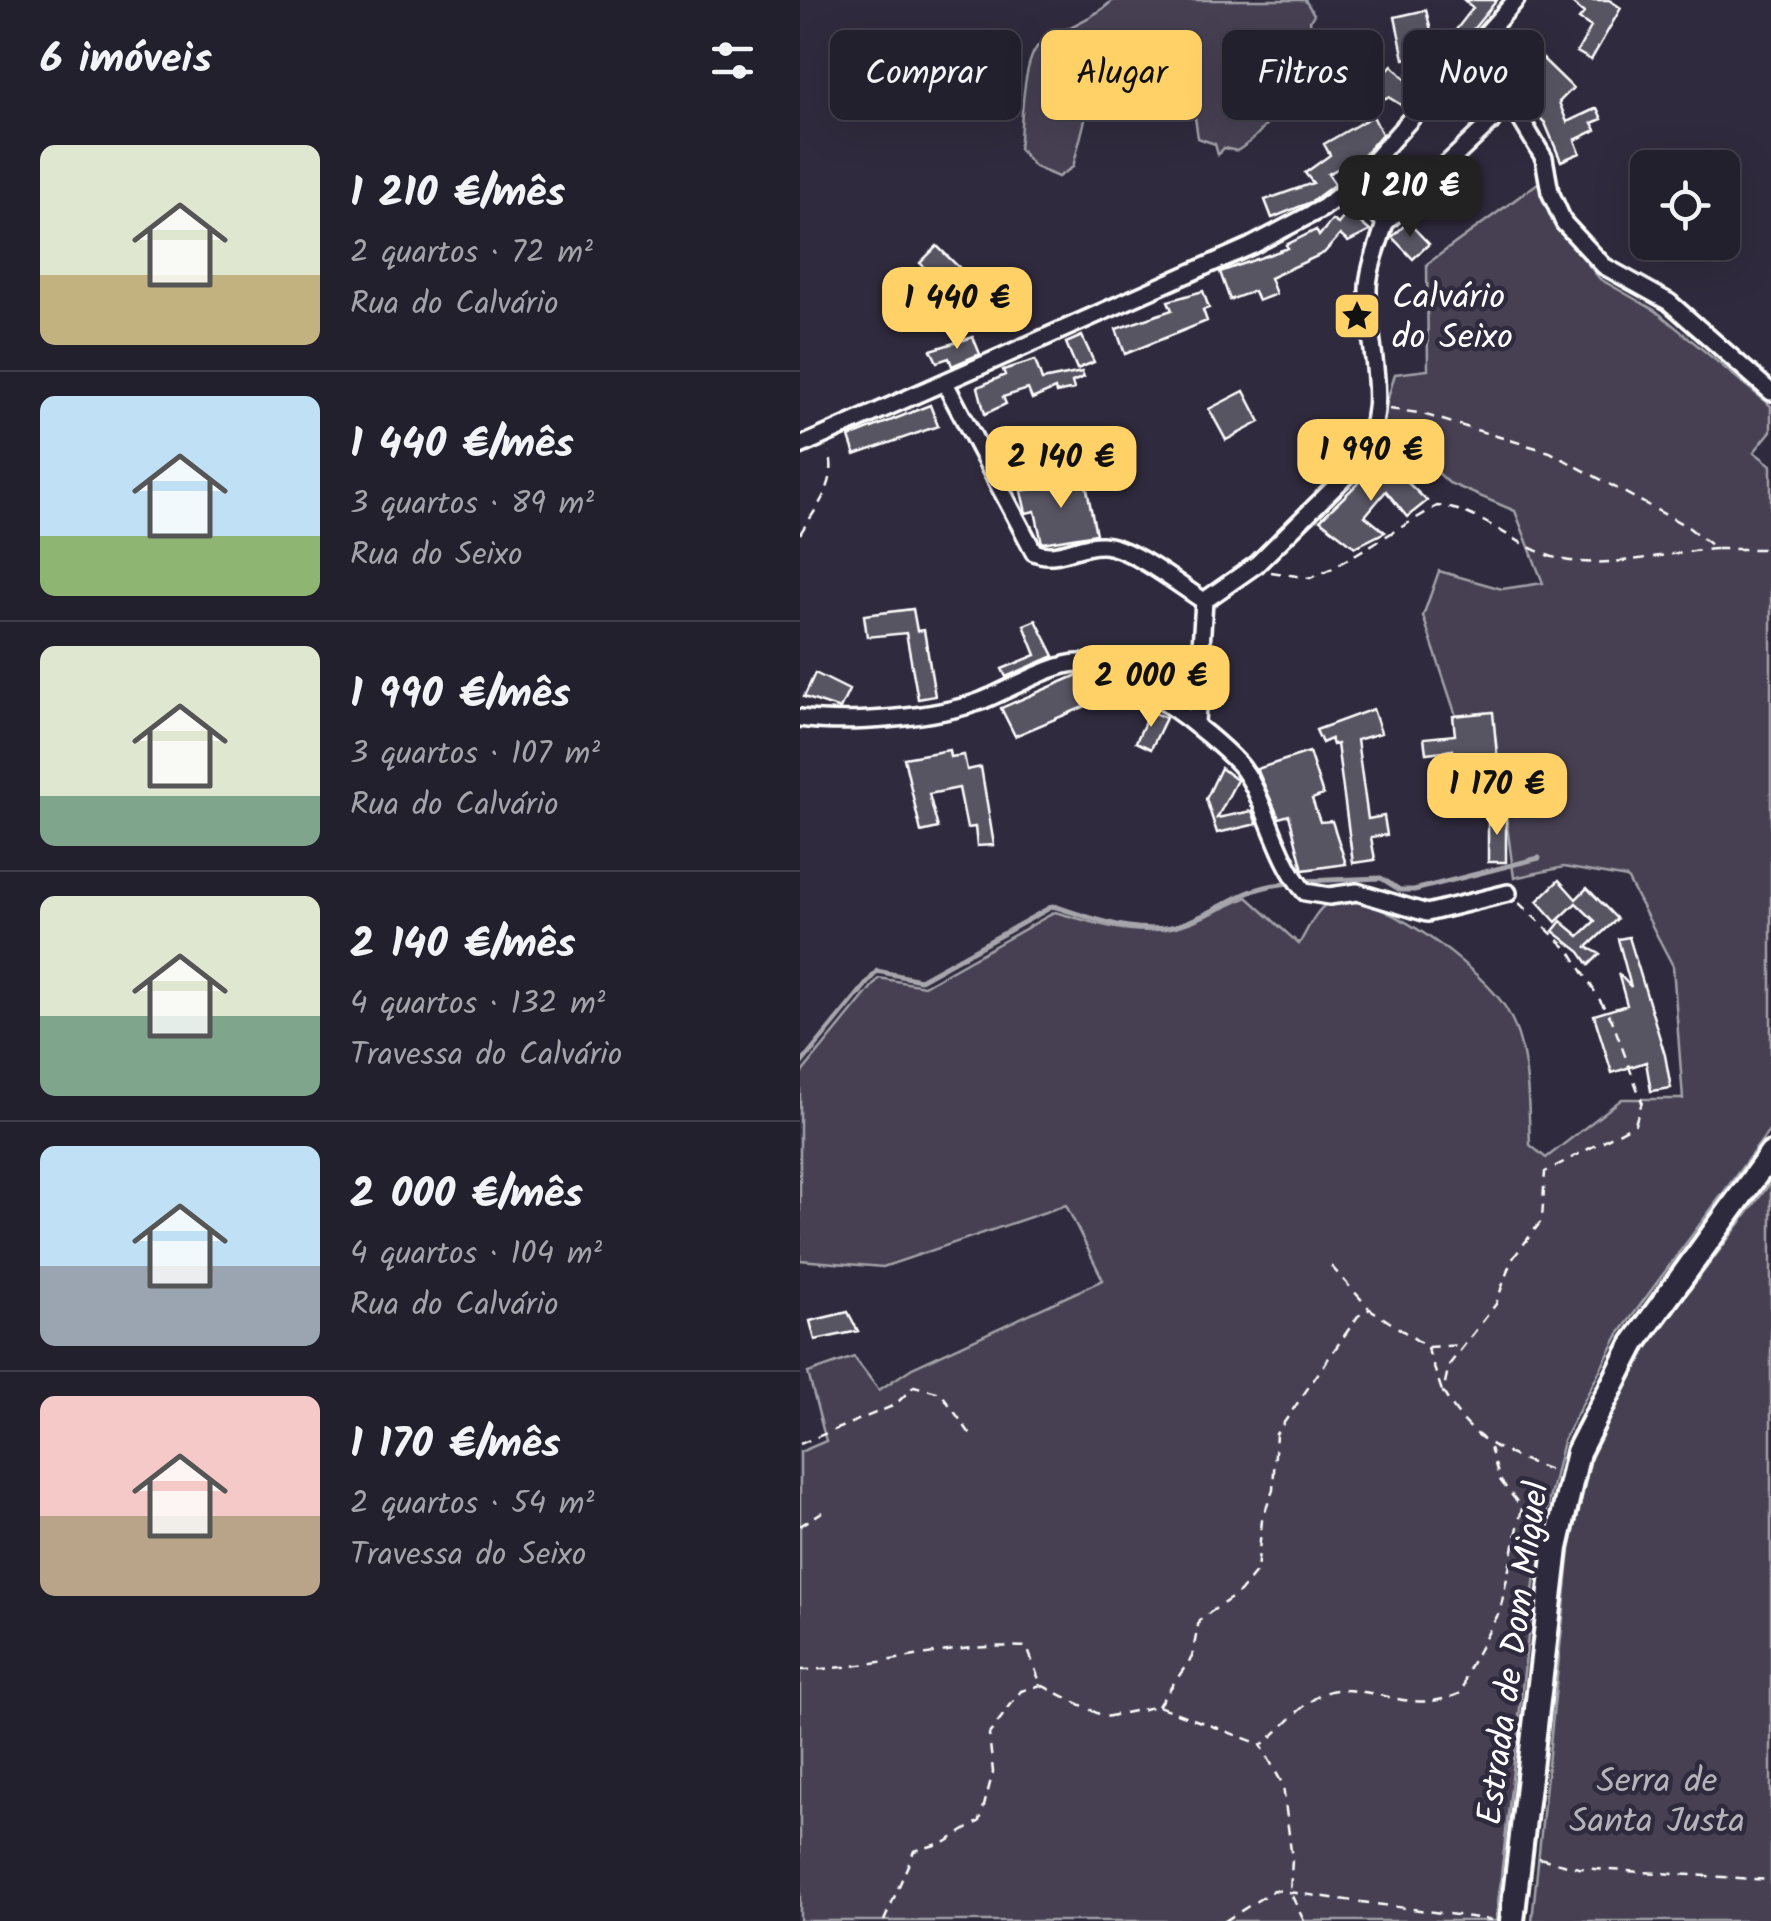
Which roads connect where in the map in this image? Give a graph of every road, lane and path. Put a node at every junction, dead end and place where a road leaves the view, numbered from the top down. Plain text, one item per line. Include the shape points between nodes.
1 (1516, 0) edge
2 (1489, 30) edge
3 (1409, 120) edge
4 (1491, 120) edge
5 (1524, 120) edge
6 (1353, 184) junction
7 (1385, 223) junction
8 (946, 383) junction
9 (1771, 392) edge
10 (1378, 407) junction
11 (824, 436) junction
12 (800, 446) edge
13 (800, 534) edge
14 (1716, 548) junction
15 (1771, 558) edge
16 (1257, 564) junction
17 (1204, 601) junction
18 (800, 718) edge
19 (1196, 722) junction
20 (1508, 893) joint
21 (1771, 1154) edge
22 (1331, 1266) dead end
23 (1370, 1309) junction
24 (1465, 1344) junction
25 (1427, 1347) junction
26 (1443, 1392) junction
27 (974, 1438) dead end
28 (800, 1444) edge
29 (1490, 1447) junction
30 (1572, 1478) junction
31 (822, 1512) dead end
32 (800, 1526) edge
33 (800, 1670) edge
34 (1041, 1685) junction
35 (1158, 1706) junction
36 (1261, 1744) junction
37 (1520, 1847) junction
38 (1771, 1880) edge
39 (1290, 1892) junction
40 (884, 1921) edge
41 (1225, 1921) edge
42 (1304, 1921) edge
43 (1498, 1921) edge
44 (1512, 1921) edge

1 - 2 street
3 - 6 street
4 - 7 street
5 - 9 street via 1564,223 1604,266 1670,302
6 - 7 street
6 - 8 street via 1251,246
7 - 10 street via 1368,288
8 - 11 street
8 - 17 street via 1034,552 1046,557 1100,544 1120,548
10 - 14 path via 1550,452
10 - 16 street via 1358,464
11 - 12 street
11 - 13 path via 832,463 826,494
14 - 15 path via 1762,550
14 - 16 path via 1608,564 1564,560 1437,506 1310,578 1277,575
16 - 17 street
17 - 19 street
18 - 19 street via 842,724 976,703 1075,662 1100,666
19 - 20 street via 1242,768 1287,871 1304,892 1357,892 1427,913
20 - 24 path via 1570,951 1612,1020 1642,1102 1635,1124 1544,1172 1542,1220 1511,1261 1496,1304
21 - 30 main road, Estrada de Dom Miguel via 1634,1343 1592,1420
22 - 23 path
23 - 25 path
23 - 35 path via 1358,1316 1276,1434 1257,1571 1240,1592 1198,1620 1192,1657
24 - 25 path
24 - 26 path via 1449,1365
25 - 26 path
26 - 29 path via 1460,1421
27 - 28 path via 941,1393 914,1386 895,1406
29 - 30 path
29 - 36 path via 1500,1480 1522,1508 1500,1611 1466,1673 1464,1692 1442,1702 1336,1690
30 - 37 main road, Estrada de Dom Miguel via 1556,1548
31 - 32 path
33 - 34 path via 844,1670 976,1644 1028,1647
34 - 35 path via 1105,1717
34 - 40 path via 1021,1691 988,1734 992,1772 980,1821 946,1842 914,1851
35 - 36 path
36 - 39 path via 1282,1785
37 - 38 path via 1579,1868
37 - 44 main road, Estrada de Dom Miguel
39 - 41 path via 1274,1890
39 - 42 path
39 - 43 path

